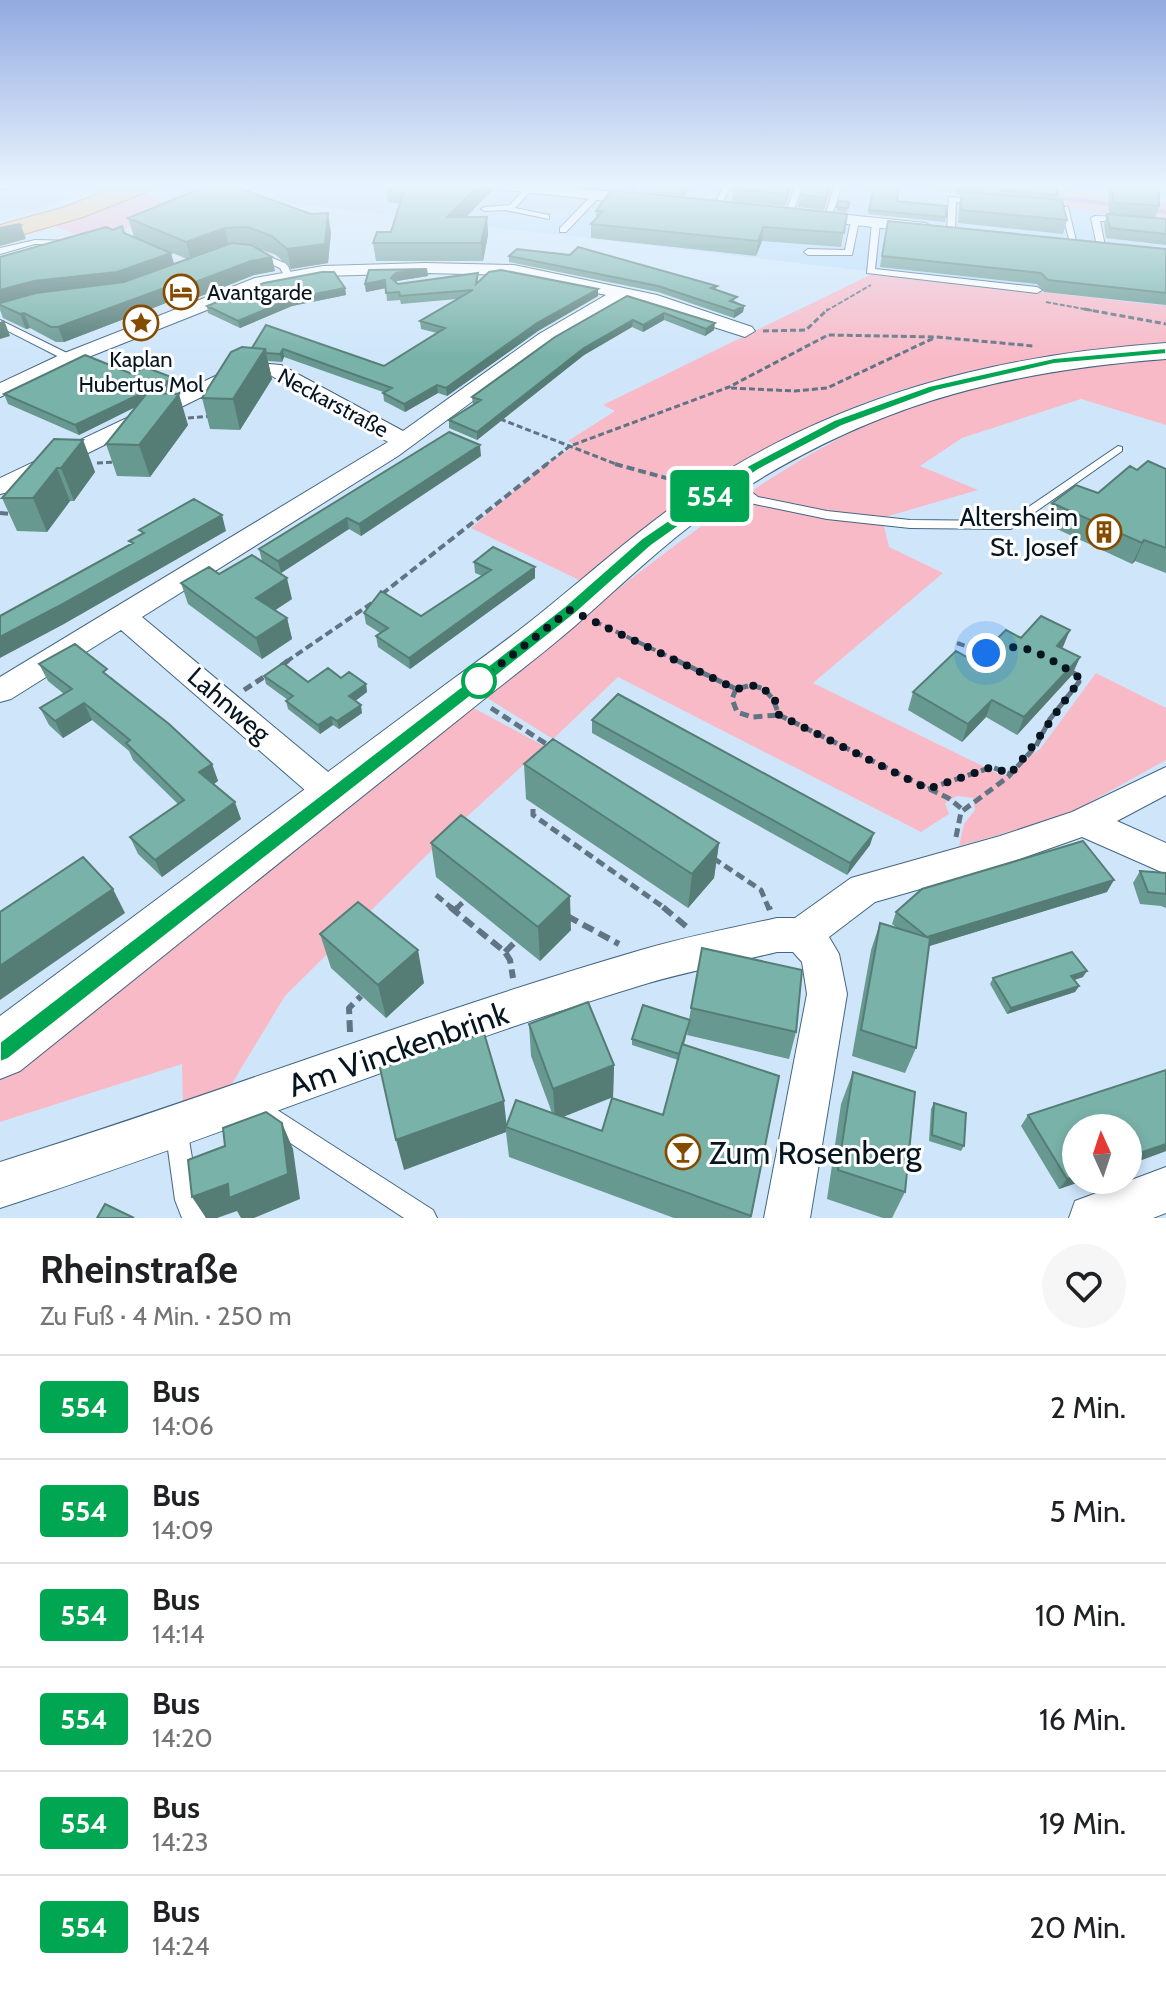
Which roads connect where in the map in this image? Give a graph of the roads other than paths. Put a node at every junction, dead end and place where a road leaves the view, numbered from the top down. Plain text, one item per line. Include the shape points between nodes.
1 (32, 243) edge
2 (69, 243) edge
3 (75, 243) joint
4 (851, 243) edge
5 (874, 243) edge
6 (1074, 243) edge
7 (1107, 243) edge
8 (1108, 246) joint
9 (0, 251) edge
10 (247, 252) edge
11 (808, 252) dead end
12 (0, 266) edge
13 (514, 270) junction
14 (288, 275) junction
15 (462, 279) edge
16 (1037, 290) dead end
17 (623, 293) junction
18 (0, 323) edge
19 (745, 331) road end
20 (1166, 351) edge
21 (69, 358) junction
22 (0, 391) edge
23 (404, 441) junction
24 (1118, 449) dead end
25 (726, 486) junction
26 (0, 487) edge
27 (124, 617) junction
28 (0, 691) edge
29 (1166, 780) edge
30 (333, 795) junction
31 (1084, 822) junction
32 (1166, 859) edge
33 (799, 941) junction
34 (0, 1051) edge
35 (247, 1102) junction
36 (176, 1128) junction
37 (0, 1185) edge
38 (1166, 1190) edge
39 (194, 1218) edge
40 (425, 1218) edge
41 (787, 1218) edge
42 (1092, 1218) edge

1 - 9 lane
2 - 3 lane
3 - 12 street
4 - 11 lane via 849,253
5 - 16 lane via 870,271
6 - 8 street
7 - 8 lane
10 - 14 lane via 284,266
13 - 14 street via 354,269
13 - 15 lane
13 - 17 street
14 - 21 street
17 - 19 street
17 - 23 street via 546,338
18 - 21 lane
20 - 25 main road via 1078,358 994,373 884,404 838,423
21 - 22 street
23 - 26 street, Neckarstraße via 274,369 245,368
23 - 27 street
24 - 25 lane via 1011,525 910,524 827,515 754,500
25 - 30 main road via 646,543 570,610
27 - 28 street
27 - 30 street, Lahnweg
29 - 31 street, Am Vinckenbrink
30 - 34 main road
31 - 32 street
31 - 33 street, Am Vinckenbrink via 864,889
33 - 35 street, Am Vinckenbrink via 711,949 641,968
33 - 41 street via 827,994
35 - 36 street, Am Vinckenbrink
35 - 40 lane
36 - 37 street, Am Vinckenbrink
36 - 39 lane
38 - 42 street

